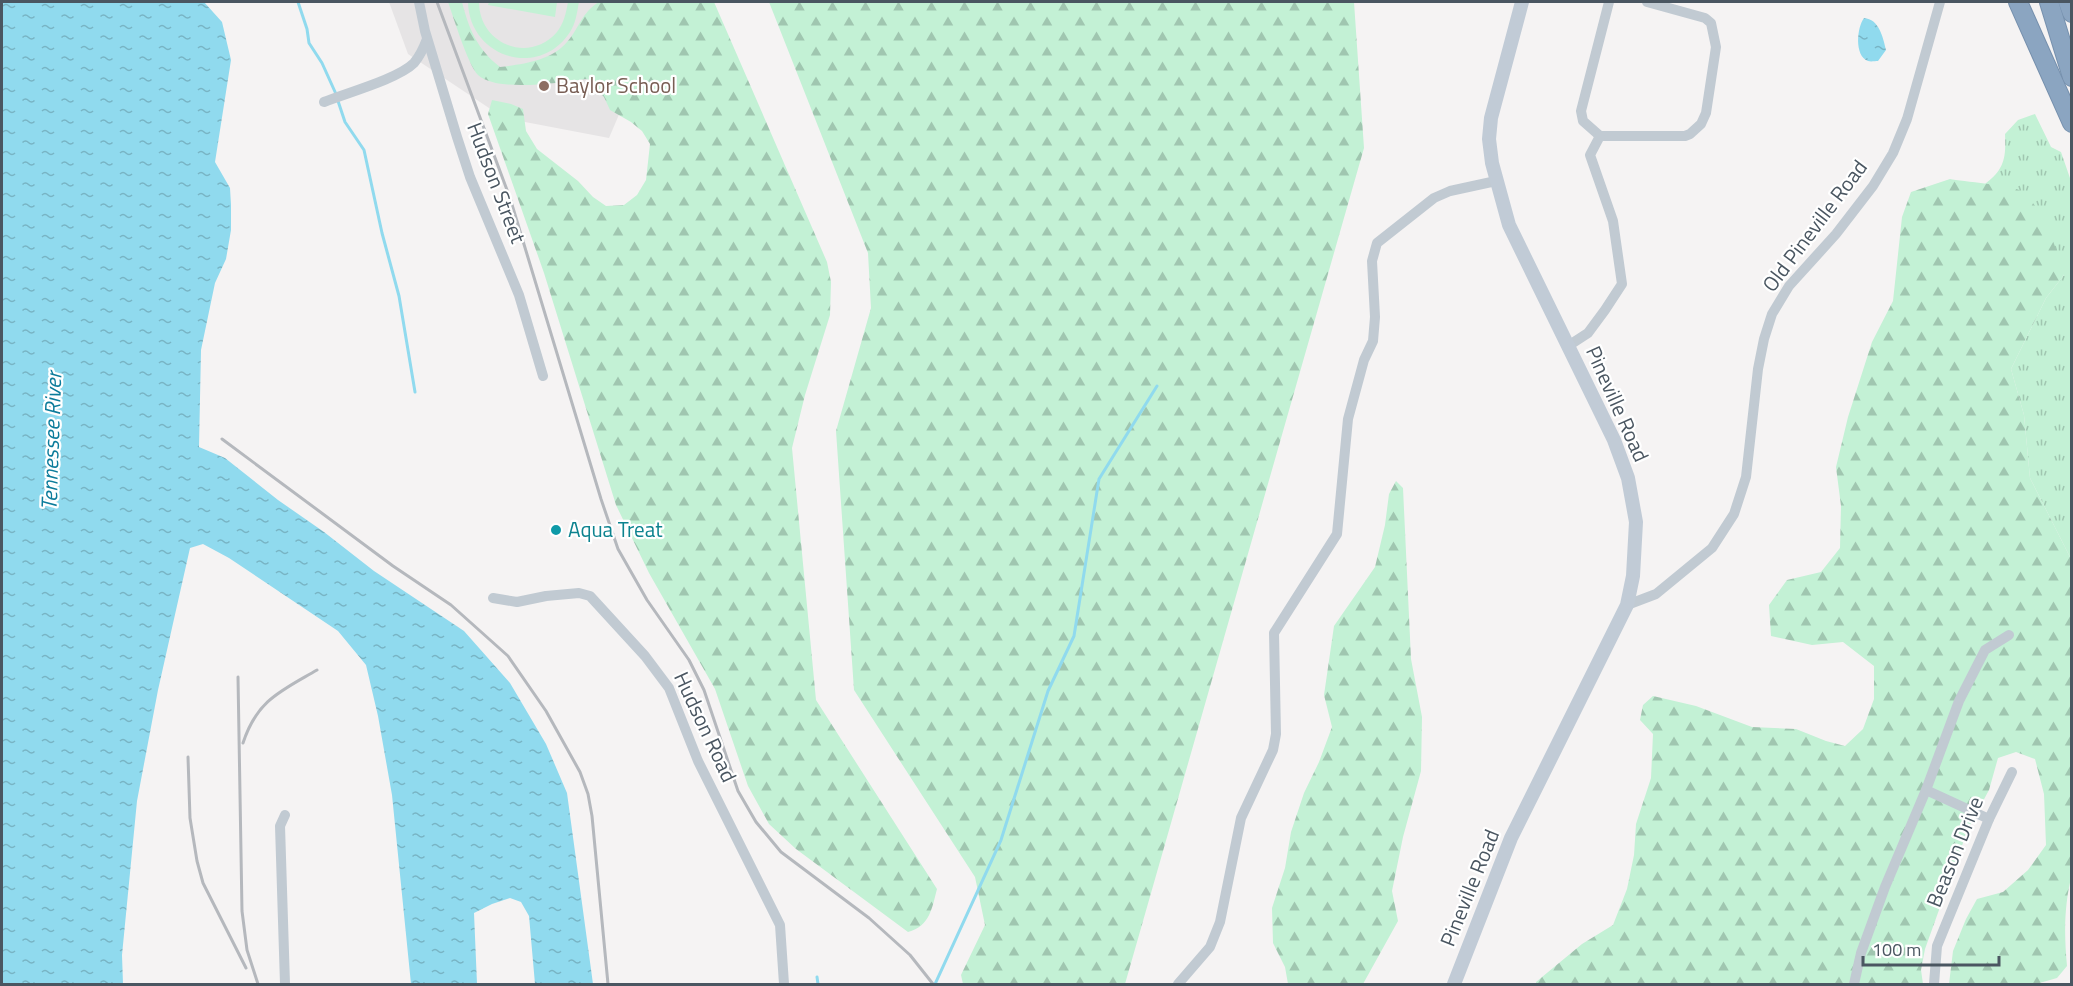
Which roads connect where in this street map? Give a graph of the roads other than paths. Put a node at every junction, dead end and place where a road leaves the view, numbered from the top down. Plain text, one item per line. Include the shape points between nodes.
1 (419, 2) edge
2 (1522, 2) edge
3 (1609, 2) edge
4 (1647, 2) edge
5 (1940, 2) edge
6 (2018, 2) edge
7 (2049, 2) edge
8 (2068, 2) edge
9 (2072, 13) edge
10 (427, 39) junction
11 (2072, 77) edge
12 (324, 102) dead end
13 (2072, 123) edge
14 (1600, 136) junction
15 (1496, 181) junction
16 (1568, 346) junction
17 (543, 376) dead end
18 (493, 598) dead end
19 (1627, 605) junction
20 (2009, 635) dead end
21 (2012, 772) dead end
22 (1926, 790) junction
23 (285, 815) dead end
24 (1989, 819) junction
25 (285, 984) edge
26 (784, 984) edge
27 (1178, 984) edge
28 (1454, 984) edge
29 (1854, 984) edge
30 (1934, 984) edge

1 - 10 street, Hudson Street
2 - 15 main road, Pineville Road via 1491,118 1489,139
3 - 14 street via 1581,111 1583,121
4 - 14 street via 1706,18 1711,23 1716,46 1706,113 1690,135
5 - 19 street, Old Pineville Road via 1907,119 1893,153 1836,234 1789,286 1772,314 1758,369 1746,477 1734,514 1712,548 1656,594
6 - 13 highway
7 - 11 highway
8 - 9 highway
10 - 12 street via 413,64 396,75
10 - 17 street, Hudson Street via 457,137 519,295
14 - 16 street via 1590,155 1613,221 1622,284 1588,333
15 - 16 main road, Pineville Road via 1509,225
15 - 27 street via 1434,198 1377,243 1372,261 1373,341 1348,419 1337,534 1274,633 1273,750 1240,818 1220,922 1210,947
16 - 19 main road, Pineville Road via 1628,478 1636,522
18 - 26 street, Hudson Road via 517,602 579,593 590,596 645,656 669,688 698,761 780,925
19 - 28 main road, Pineville Road via 1511,838
20 - 22 street via 1985,650 1959,701
21 - 24 street, Beason Drive
22 - 24 street
22 - 29 street via 1885,887
23 - 25 street via 280,826
24 - 30 street, Beason Drive via 1937,946

